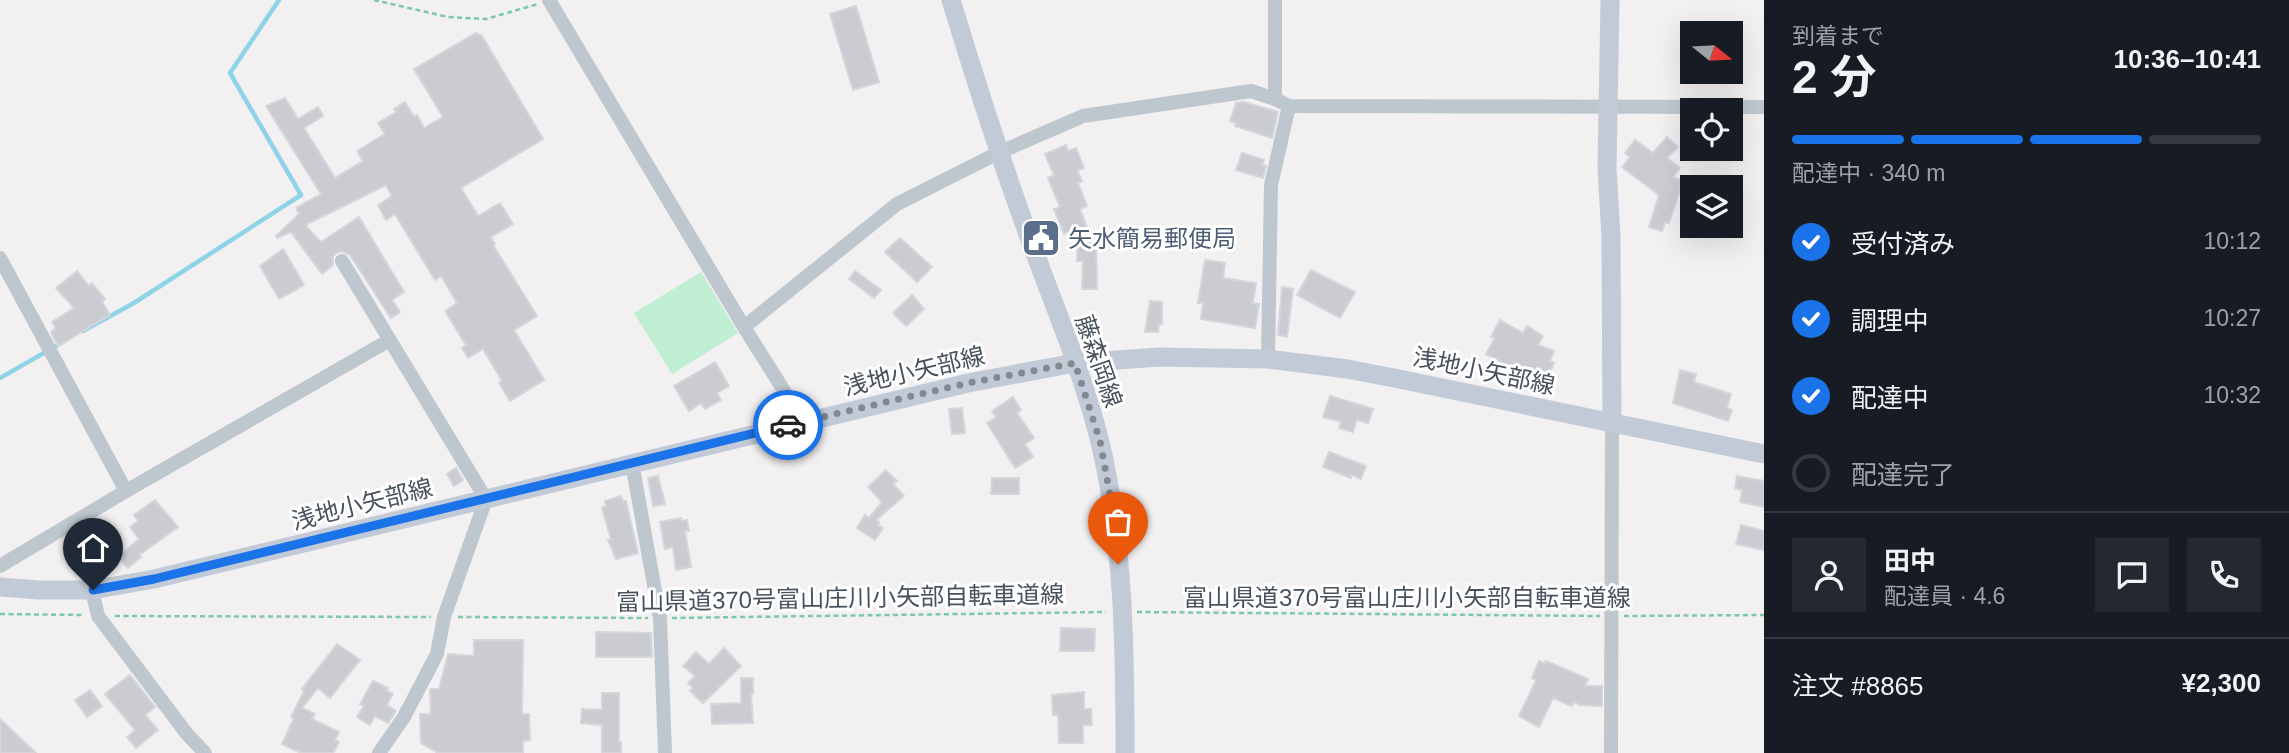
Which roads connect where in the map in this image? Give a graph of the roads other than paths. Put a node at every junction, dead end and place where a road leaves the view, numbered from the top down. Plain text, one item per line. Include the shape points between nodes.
1 (550, 0) edge
2 (951, 0) edge
3 (1275, 0) edge
4 (1610, 0) edge
5 (1275, 99) junction
6 (1289, 106) junction
7 (1764, 107) edge
8 (1609, 108) junction
9 (998, 153) junction
10 (0, 258) edge
11 (342, 261) dead end
12 (744, 327) junction
13 (388, 341) junction
14 (1268, 359) junction
15 (1075, 363) junction
16 (803, 421) junction
17 (1612, 423) junction
18 (1764, 454) edge
19 (632, 463) junction
20 (126, 491) junction
21 (486, 499) junction
22 (0, 566) edge
23 (0, 587) edge
24 (93, 590) junction
25 (205, 753) edge
26 (379, 753) edge
27 (665, 753) edge
28 (1125, 753) edge
29 (1611, 753) edge

1 - 12 street
2 - 9 main road, 藤森岡線
3 - 5 street
4 - 8 main road
5 - 6 street
5 - 9 street via 1251,91 1083,116
6 - 8 street
6 - 14 street via 1271,185
7 - 8 street
8 - 17 main road
9 - 12 street via 897,204
9 - 15 main road, 藤森岡線
10 - 20 street
11 - 13 street
12 - 16 street
13 - 20 street
13 - 21 street
14 - 15 main road, 浅地小矢部線 via 1159,357
14 - 17 main road, 浅地小矢部線 via 1347,369
15 - 16 main road, 浅地小矢部線
15 - 28 main road, 藤森岡線 via 1100,441 1114,516 1123,612
16 - 19 main road, 浅地小矢部線
17 - 18 main road, 浅地小矢部線
17 - 29 street
19 - 21 main road, 浅地小矢部線
19 - 27 street via 660,618
20 - 22 street
21 - 24 main road, 浅地小矢部線
21 - 26 street via 443,617 437,654
23 - 24 main road, 浅地小矢部線
24 - 25 street via 98,616

